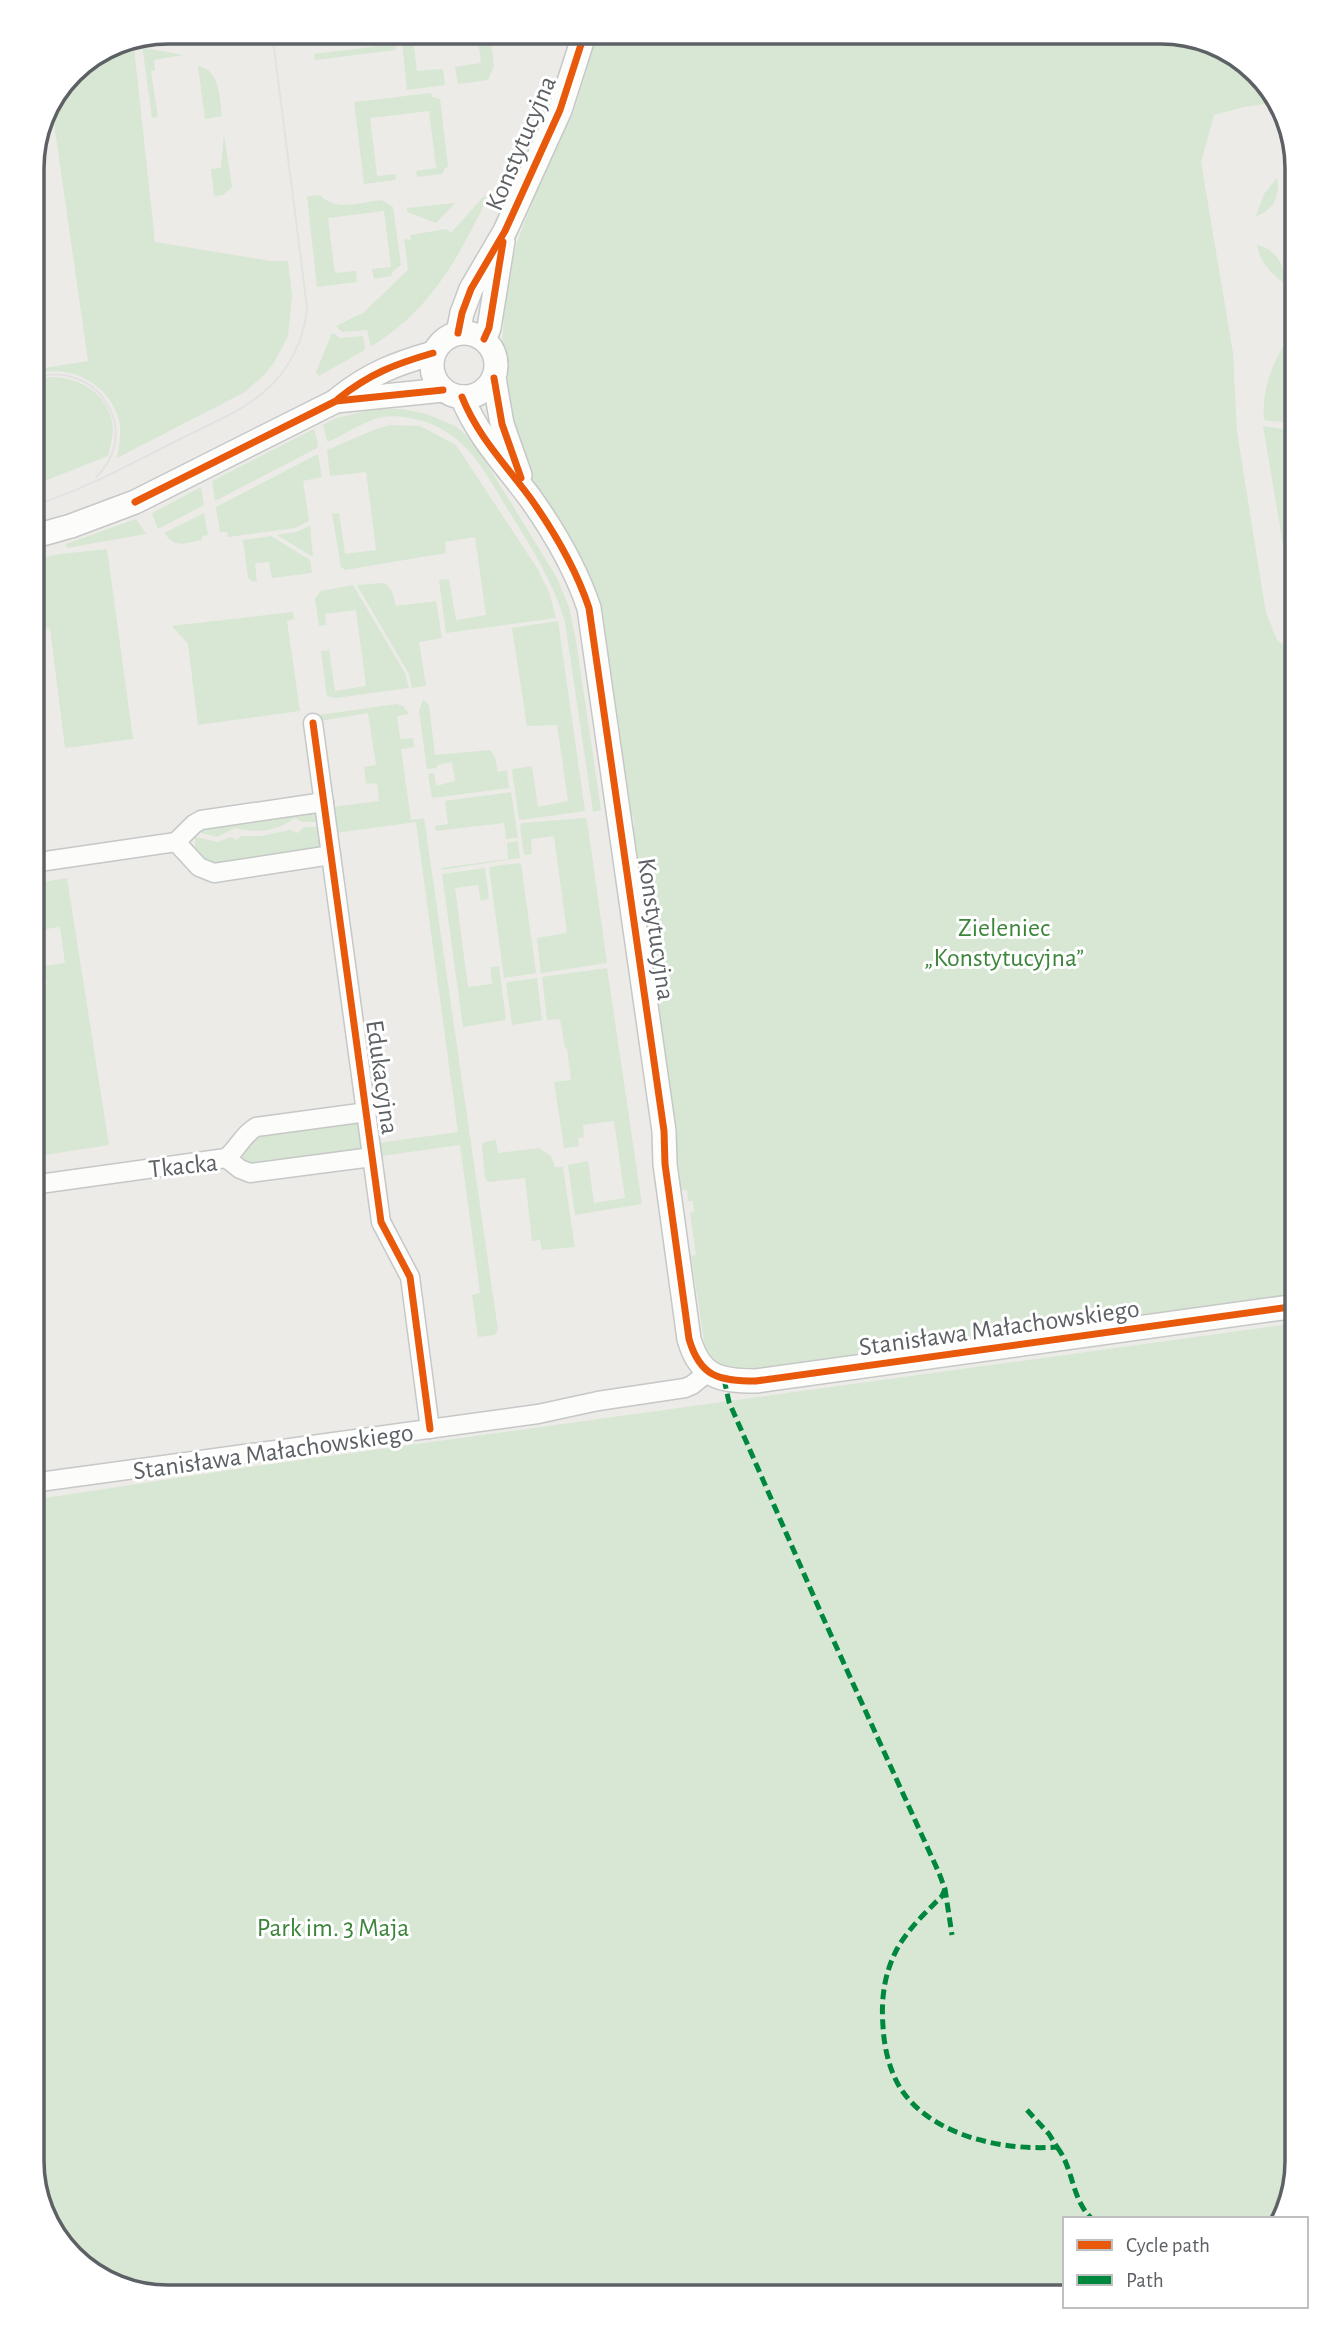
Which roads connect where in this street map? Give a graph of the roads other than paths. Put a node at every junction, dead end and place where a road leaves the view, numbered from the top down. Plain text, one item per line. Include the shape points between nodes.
1 (581, 44) edge
2 (505, 231) junction
3 (458, 333) junction
4 (484, 340) junction
5 (433, 354) junction
6 (494, 378) junction
7 (453, 394) junction
8 (336, 401) junction
9 (531, 500) junction
10 (44, 533) edge
11 (313, 723) dead end
12 (324, 802) junction
13 (176, 842) junction
14 (331, 855) junction
15 (44, 861) edge
16 (367, 1112) junction
17 (372, 1157) junction
18 (226, 1158) junction
19 (44, 1183) edge
20 (1285, 1308) edge
21 (708, 1373) junction
22 (430, 1429) junction
23 (44, 1481) edge

1 - 2 street, Konstytucyjna via 560,110
2 - 3 street, Konstytucyjna via 471,289
2 - 4 street, Konstytucyjna
3 - 4 street
3 - 5 street via 446,338
4 - 6 street via 496,360
5 - 7 street via 432,373
5 - 8 street via 370,376
6 - 7 street via 479,394
6 - 9 street, Konstytucyjna via 509,446
7 - 8 street
7 - 9 street, Konstytucyjna
8 - 10 street via 135,502
9 - 21 street, Konstytucyjna via 577,576 592,623 689,1339 695,1357
11 - 12 street, Edukacyjna
12 - 13 street via 201,820
12 - 14 street, Edukacyjna
13 - 14 street via 199,867 214,873
13 - 15 street
14 - 16 street, Edukacyjna
16 - 17 street, Edukacyjna
16 - 18 street via 256,1127
17 - 18 street, Tkacka via 250,1173
17 - 22 street, Edukacyjna via 381,1222 410,1277
18 - 19 street, Tkacka
20 - 21 street, Stanisława Małachowskiego via 770,1380 733,1381
21 - 22 street, Stanisława Małachowskiego via 685,1388
22 - 23 street, Stanisława Małachowskiego

